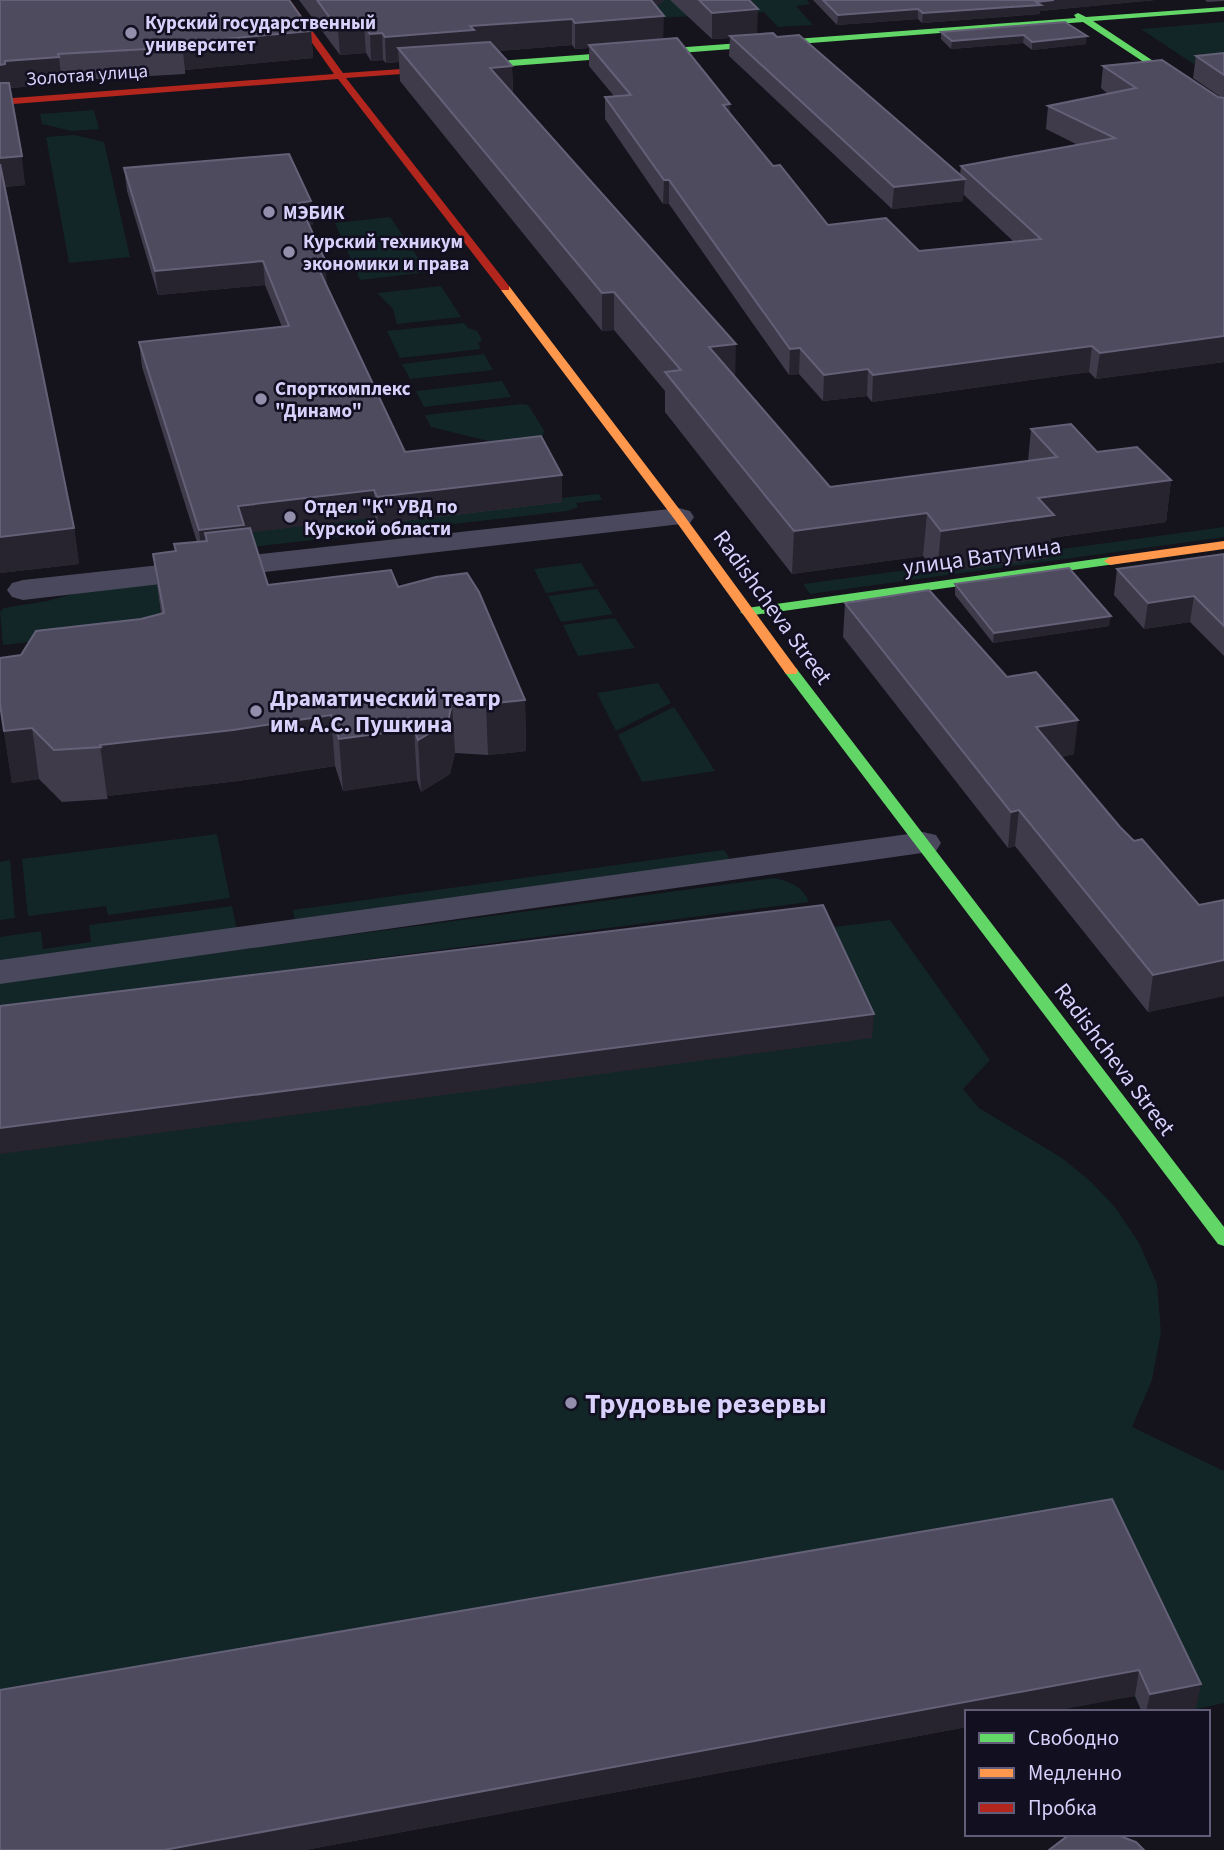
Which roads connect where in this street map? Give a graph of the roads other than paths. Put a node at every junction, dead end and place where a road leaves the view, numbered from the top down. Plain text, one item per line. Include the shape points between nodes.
1 (286, 0) edge
2 (1066, 6) dead end
3 (1224, 9) edge
4 (1085, 19) junction
5 (340, 76) junction
6 (0, 102) edge
7 (1224, 112) edge
8 (679, 517) junction
9 (1224, 545) edge
10 (23, 590) dead end
11 (747, 612) junction
12 (923, 843) junction
13 (0, 972) edge
14 (1224, 1240) edge

1 - 5 main road, Radishcheva Street
2 - 4 main road
3 - 4 main road, Золотая улица
4 - 5 main road, Золотая улица
4 - 7 main road
5 - 6 main road, Золотая улица
5 - 8 main road, Radishcheva Street
8 - 10 street
8 - 11 main road, Radishcheva Street
9 - 11 main road, улица Ватутина
11 - 12 main road, Radishcheva Street
12 - 13 street
12 - 14 main road, Radishcheva Street

